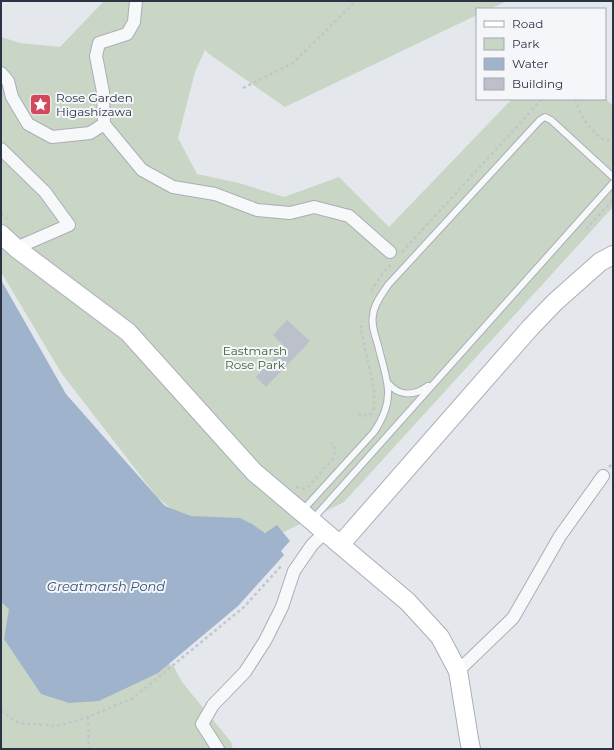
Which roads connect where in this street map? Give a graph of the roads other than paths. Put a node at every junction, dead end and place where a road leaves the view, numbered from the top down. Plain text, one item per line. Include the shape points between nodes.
1 (136, 1) edge
2 (1, 73) edge
3 (104, 124) junction
4 (1, 149) edge
5 (613, 177) edge
6 (613, 184) edge
7 (1, 234) edge
8 (16, 248) junction
9 (390, 252) dead end
10 (613, 254) edge
11 (441, 375) junction
12 (387, 382) junction
13 (603, 476) dead end
14 (306, 516) junction
15 (325, 532) junction
16 (340, 545) junction
17 (458, 671) junction
18 (218, 749) edge
19 (472, 749) edge

1 - 3 street via 134,22 127,34 99,43 96,56 103,92
2 - 3 street via 8,81 12,98 28,124 52,137 90,133
3 - 9 street via 142,170 173,187 215,194 257,210 290,213 314,207 349,216
4 - 8 street via 45,192 69,225
5 - 12 lane via 551,120 545,117 540,120 388,285 379,298 372,326
6 - 11 lane
7 - 8 street
8 - 14 street via 128,332 254,472
10 - 16 street via 600,262 555,302 530,328
11 - 12 lane via 426,388 409,394 391,388
11 - 14 lane
12 - 14 lane via 387,402 380,423
13 - 17 street via 560,536 513,618
14 - 15 street
15 - 16 street
15 - 18 street via 312,545 294,571 282,607 265,641 245,672 214,705 202,724
16 - 17 street via 408,602 440,637
17 - 19 street

